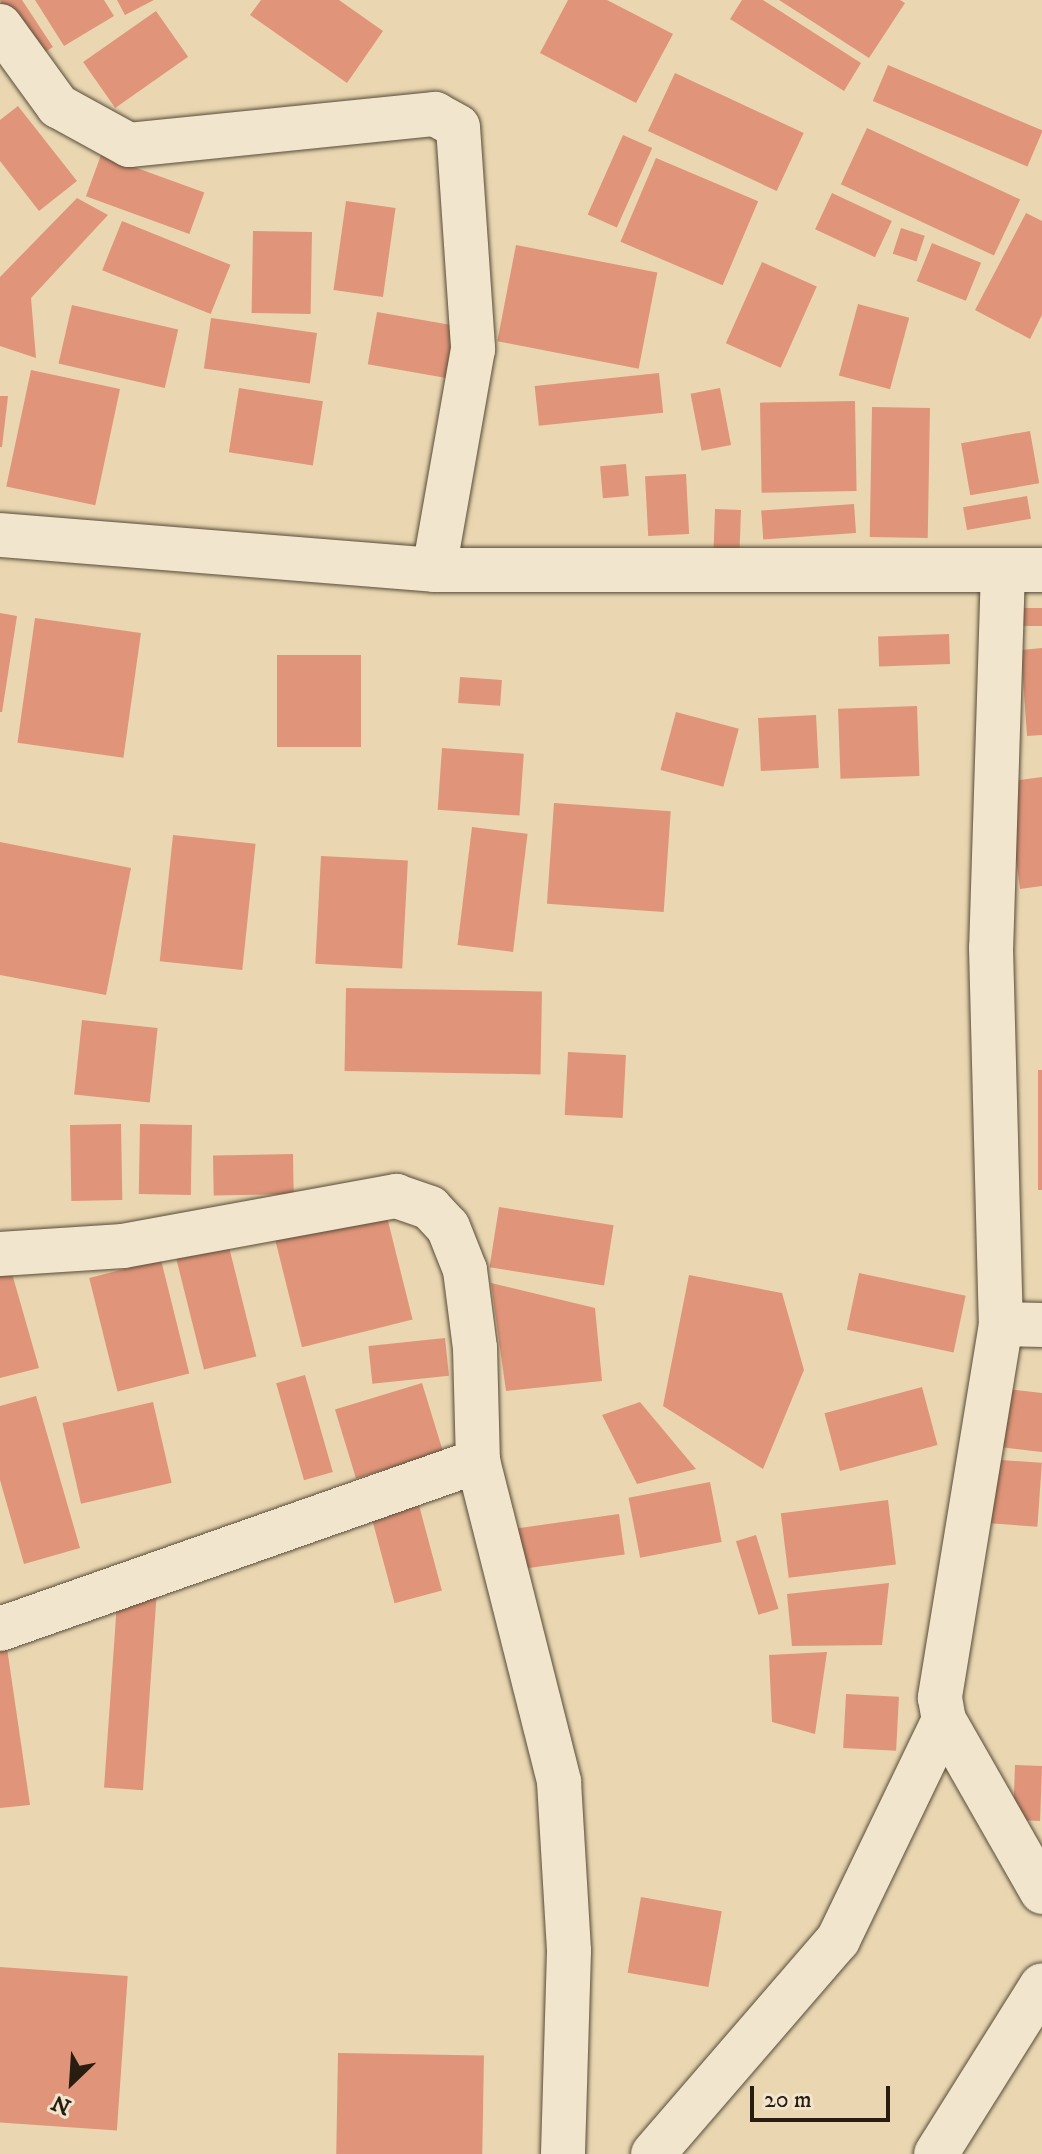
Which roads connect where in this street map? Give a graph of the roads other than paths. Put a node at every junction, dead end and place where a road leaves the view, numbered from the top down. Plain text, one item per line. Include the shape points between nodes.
1 (0, 26) edge
2 (0, 535) edge
3 (434, 570) junction
4 (1022, 570) edge
5 (0, 1254) edge
6 (1022, 1324) edge
7 (478, 1461) junction
8 (0, 1629) edge
9 (944, 1720) junction
10 (1042, 1892) edge
11 (1042, 1985) edge
12 (563, 2154) edge
13 (653, 2154) edge
14 (936, 2154) edge

1 - 3 street via 58,106 129,145 435,114 458,127 473,349
2 - 3 street
3 - 4 street
4 - 6 street via 991,948
5 - 7 street via 123,1246 396,1196 430,1208 448,1227 465,1270
6 - 9 street via 943,1661
7 - 8 street
7 - 12 street via 559,1782 569,1951
9 - 10 street
9 - 13 street via 838,1940
11 - 14 street

